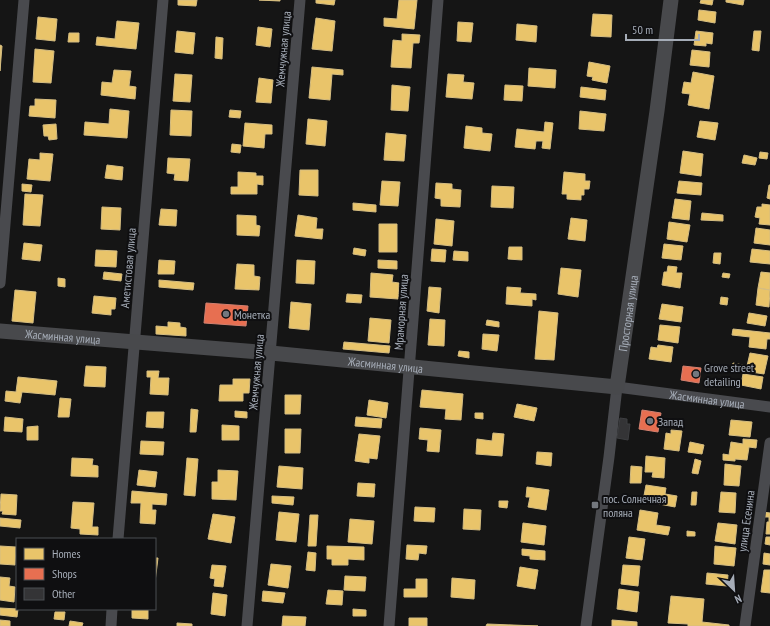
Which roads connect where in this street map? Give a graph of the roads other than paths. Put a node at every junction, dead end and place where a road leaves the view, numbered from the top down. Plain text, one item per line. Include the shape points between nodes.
1 (24, 0) edge
2 (163, 0) edge
3 (300, 0) edge
4 (438, 0) edge
5 (671, 0) edge
6 (0, 283) edge
7 (0, 330) edge
8 (135, 342) junction
9 (271, 353) junction
10 (410, 366) junction
11 (617, 387) junction
12 (770, 407) edge
13 (770, 443) edge
14 (118, 538) edge
15 (112, 610) edge
16 (111, 626) edge
17 (247, 626) edge
18 (389, 626) edge
19 (586, 626) edge
20 (745, 626) edge

1 - 6 street
2 - 8 street, Аметистовая улица
3 - 9 street, Жемчужная улица
4 - 10 street, Мраморная улица
5 - 11 street, Просторная улица
7 - 8 street, Жасминная улица
8 - 9 street, Жасминная улица
8 - 14 street, Аметистовая улица
9 - 10 street, Жасминная улица
9 - 17 street, Жемчужная улица
10 - 11 street, Жасминная улица
10 - 18 street, Мраморная улица
11 - 12 street, Жасминная улица
11 - 19 street, Просторная улица
13 - 20 street, улица Есенина
15 - 16 street

